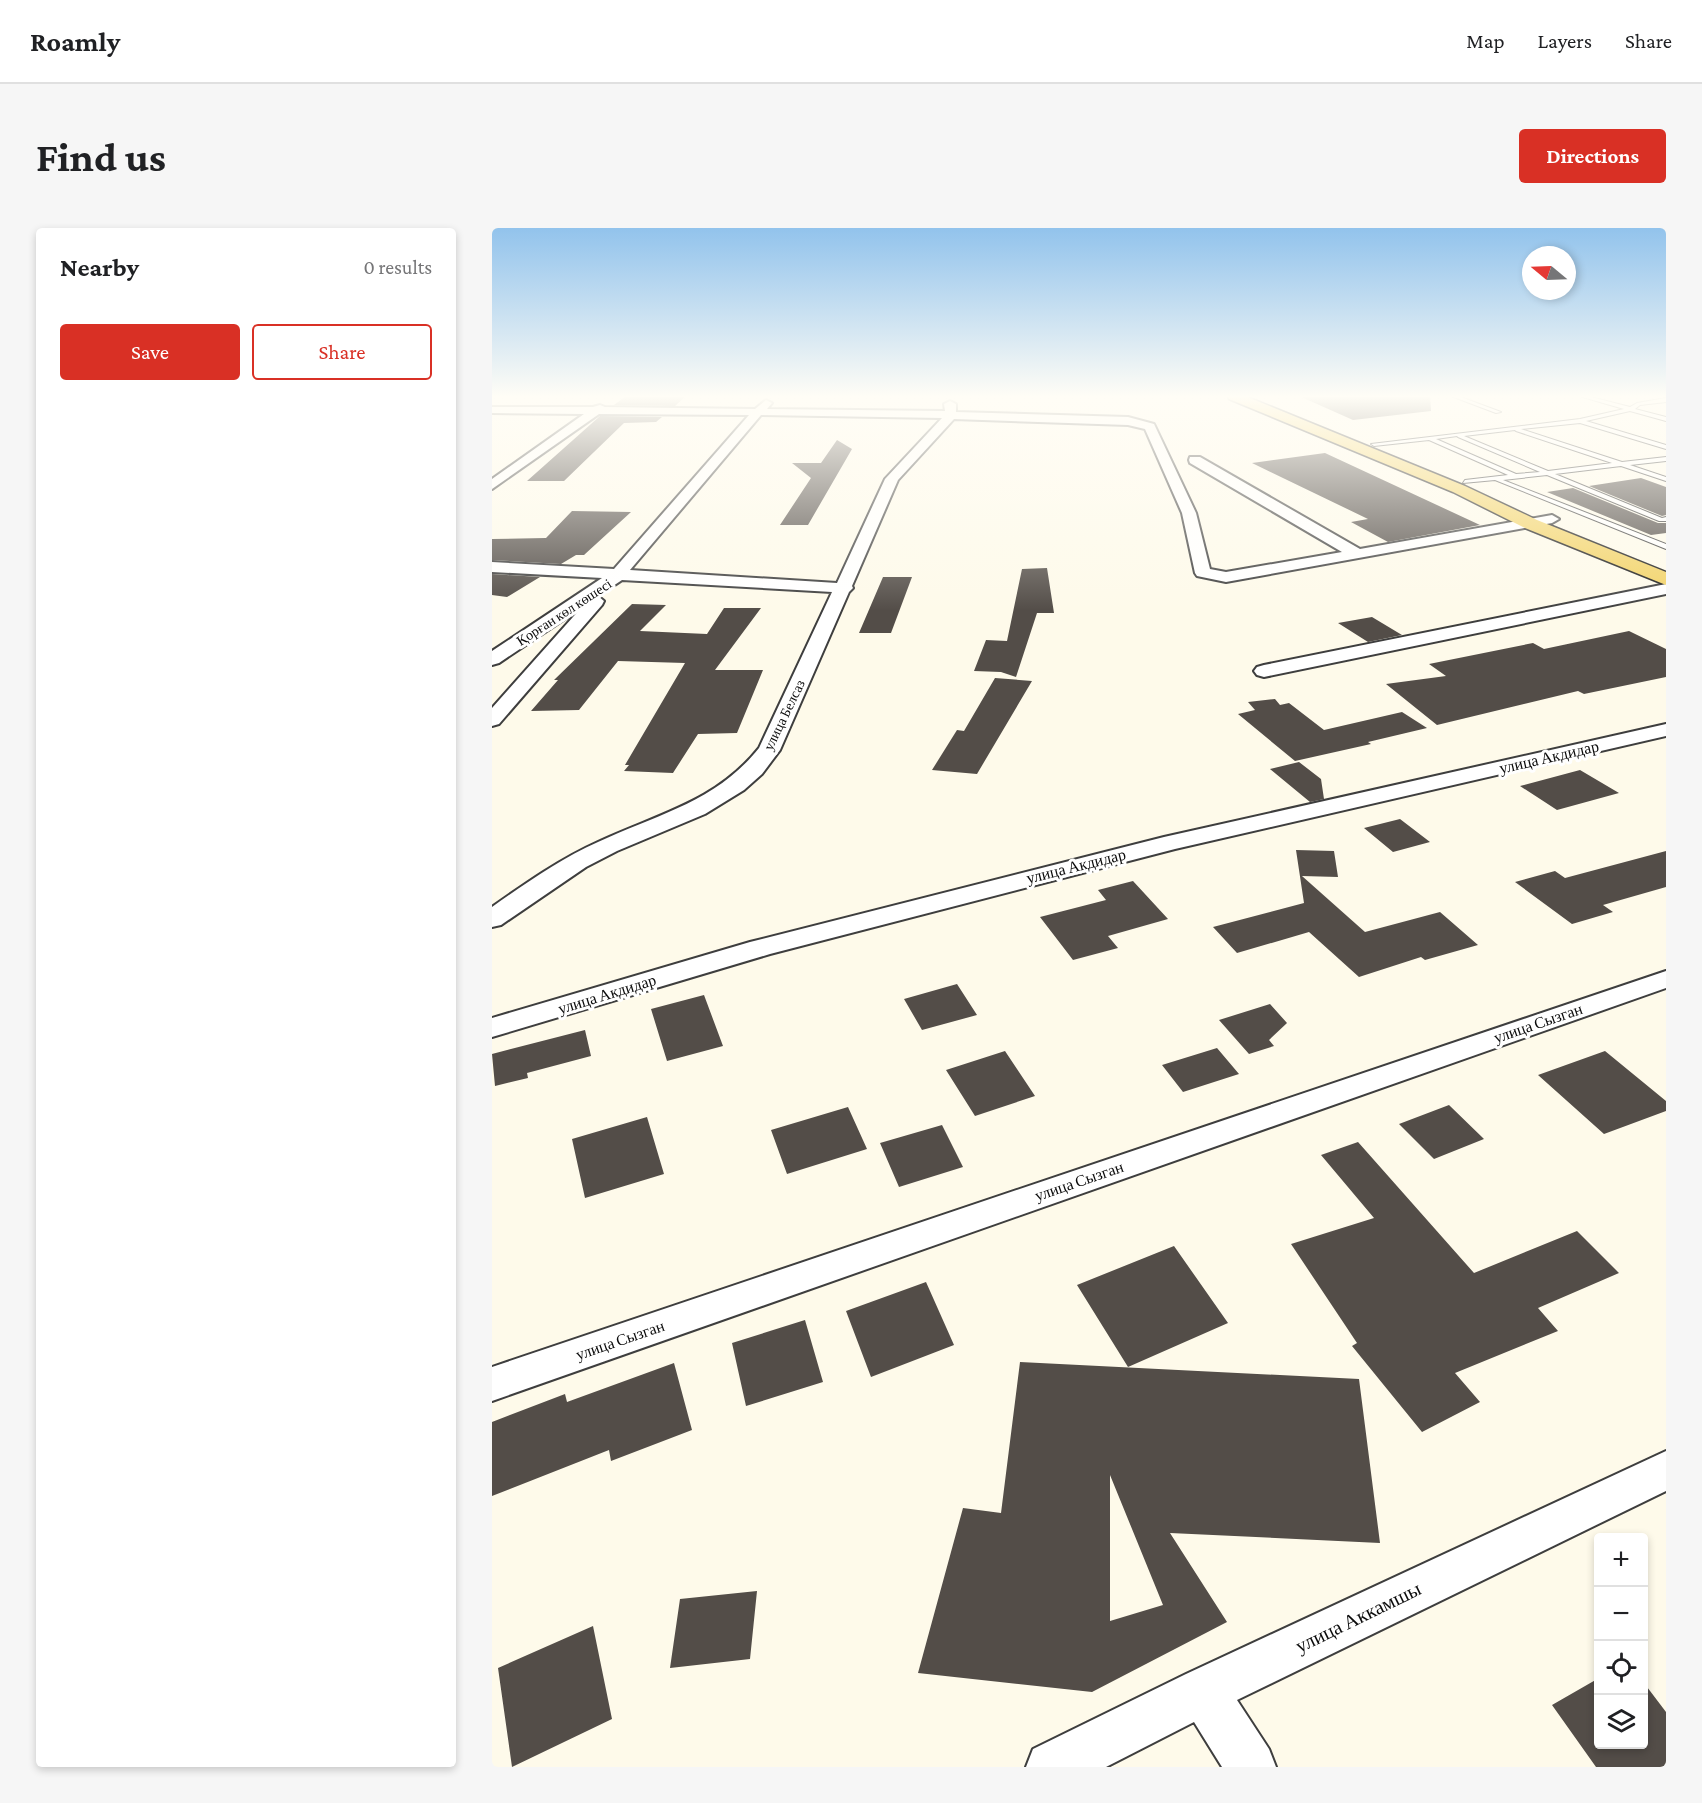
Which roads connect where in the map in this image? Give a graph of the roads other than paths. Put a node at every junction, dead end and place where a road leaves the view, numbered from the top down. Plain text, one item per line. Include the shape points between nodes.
1 (516, 468) edge
2 (710, 468) edge
3 (901, 468) edge
4 (1169, 468) edge
5 (1209, 468) edge
6 (1408, 468) edge
7 (1431, 468) edge
8 (1496, 468) edge
9 (1537, 468) edge
10 (1597, 468) edge
11 (1632, 468) edge
12 (1550, 473) junction
13 (1517, 477) junction
14 (1495, 478) junction
15 (1666, 479) edge
16 (1465, 482) junction
17 (492, 485) edge
18 (1552, 519) junction
19 (1664, 521) edge
20 (1531, 524) junction
21 (1666, 538) edge
22 (1651, 541) junction
23 (1666, 547) edge
24 (1356, 552) junction
25 (1666, 566) edge
26 (492, 567) edge
27 (617, 576) junction
28 (1666, 579) edge
29 (845, 588) junction
30 (1666, 588) edge
31 (492, 659) edge
32 (1264, 671) dead end
33 (492, 720) edge
34 (1666, 730) edge
35 (492, 919) edge
36 (1666, 979) edge
37 (492, 1028) edge
38 (492, 1384) edge
39 (1666, 1470) edge
40 (1203, 1691) junction
41 (1051, 1767) edge
42 (1251, 1767) edge

1 - 17 street
2 - 27 street, Қорған көл көшесі
3 - 29 street, улица Белсаз via 892,479
4 - 24 street via 1189,513 1203,573 1226,577
5 - 24 street
6 - 20 main road
7 - 16 main road
8 - 13 lane
9 - 12 lane
10 - 12 lane
11 - 15 lane
12 - 13 lane
12 - 19 lane
13 - 14 lane
14 - 16 lane
14 - 22 lane
16 - 18 main road
18 - 20 street
18 - 25 main road
20 - 24 street
20 - 28 main road
21 - 22 lane
22 - 23 lane
26 - 27 street
27 - 29 street
27 - 31 street, Қорған көл көшесі
27 - 33 street
29 - 35 street, улица Белсаз via 769,750 742,783 703,807 607,846 567,867
30 - 32 street
34 - 37 street, улица Акдидар via 1160,845 760,948
36 - 38 street, улица Сызган
39 - 40 street, улица Аккамшы
40 - 41 street, улица Аккамшы
40 - 42 street

